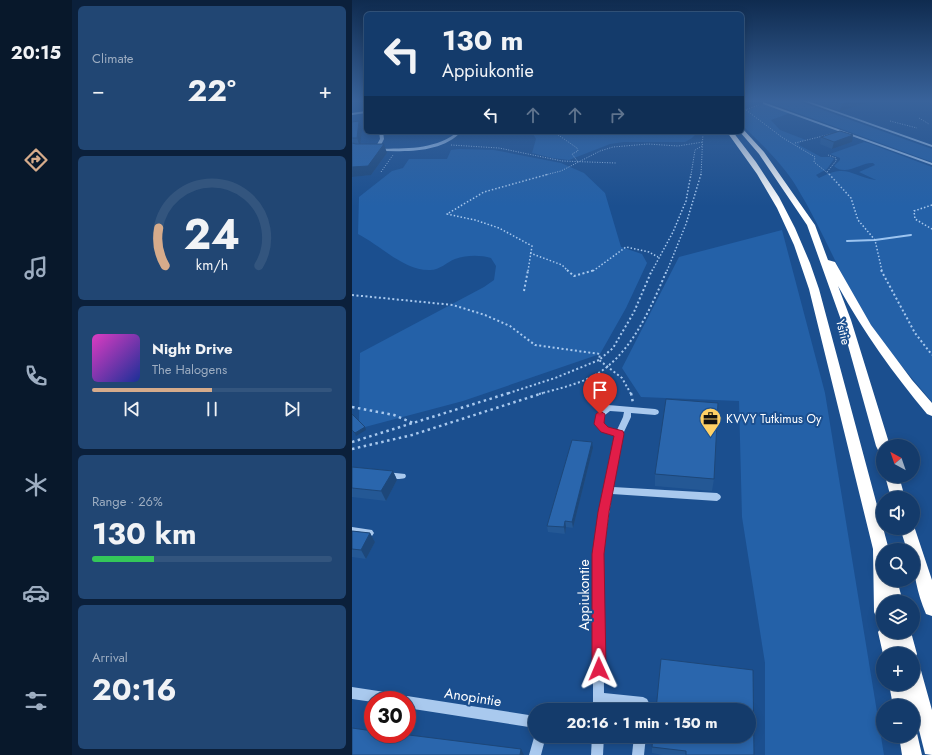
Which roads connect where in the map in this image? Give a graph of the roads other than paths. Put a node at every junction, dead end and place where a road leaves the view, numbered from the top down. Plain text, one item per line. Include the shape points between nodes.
1 (381, 135) edge
2 (456, 135) edge
3 (733, 135) edge
4 (747, 135) edge
5 (855, 135) edge
6 (901, 135) edge
7 (932, 146) edge
8 (370, 150) edge
9 (376, 150) junction
10 (932, 164) edge
11 (811, 226) junction
12 (630, 410) junction
13 (932, 411) edge
14 (655, 412) dead end
15 (619, 434) junction
16 (881, 439) edge
17 (381, 474) edge
18 (402, 476) dead end
19 (608, 490) junction
20 (717, 497) dead end
21 (352, 531) edge
22 (370, 533) edge
23 (910, 535) edge
24 (879, 543) edge
25 (932, 608) edge
26 (917, 691) edge
27 (352, 693) edge
28 (364, 695) edge
29 (600, 698) junction
30 (416, 703) edge
31 (600, 703) edge
32 (643, 703) edge
33 (528, 721) edge
34 (539, 743) edge
35 (598, 743) edge
36 (639, 743) edge
37 (910, 743) edge
38 (932, 746) edge
39 (536, 755) edge
40 (597, 755) edge
41 (638, 755) edge
42 (912, 755) edge

1 - 9 street
2 - 9 street via 440,145 406,151
3 - 24 highway, Ysitie via 774,195 802,254 814,289
4 - 11 highway, Ysitie via 762,152
5 - 10 street
6 - 7 street
8 - 9 street
11 - 13 highway via 866,326
11 - 16 highway, Ysitie via 846,320
12 - 14 street
12 - 15 street, Appiukontie
12 - 15 street via 608,408 600,414 599,424 604,429
15 - 19 street, Appiukontie
17 - 18 street
19 - 20 street
19 - 29 street, Appiukontie via 598,554
21 - 22 street
23 - 25 highway
26 - 38 highway
27 - 28 street
29 - 31 street, Appiukontie
29 - 32 street
30 - 33 street, Anopintie
34 - 39 street
35 - 40 street
36 - 41 street
37 - 42 highway

